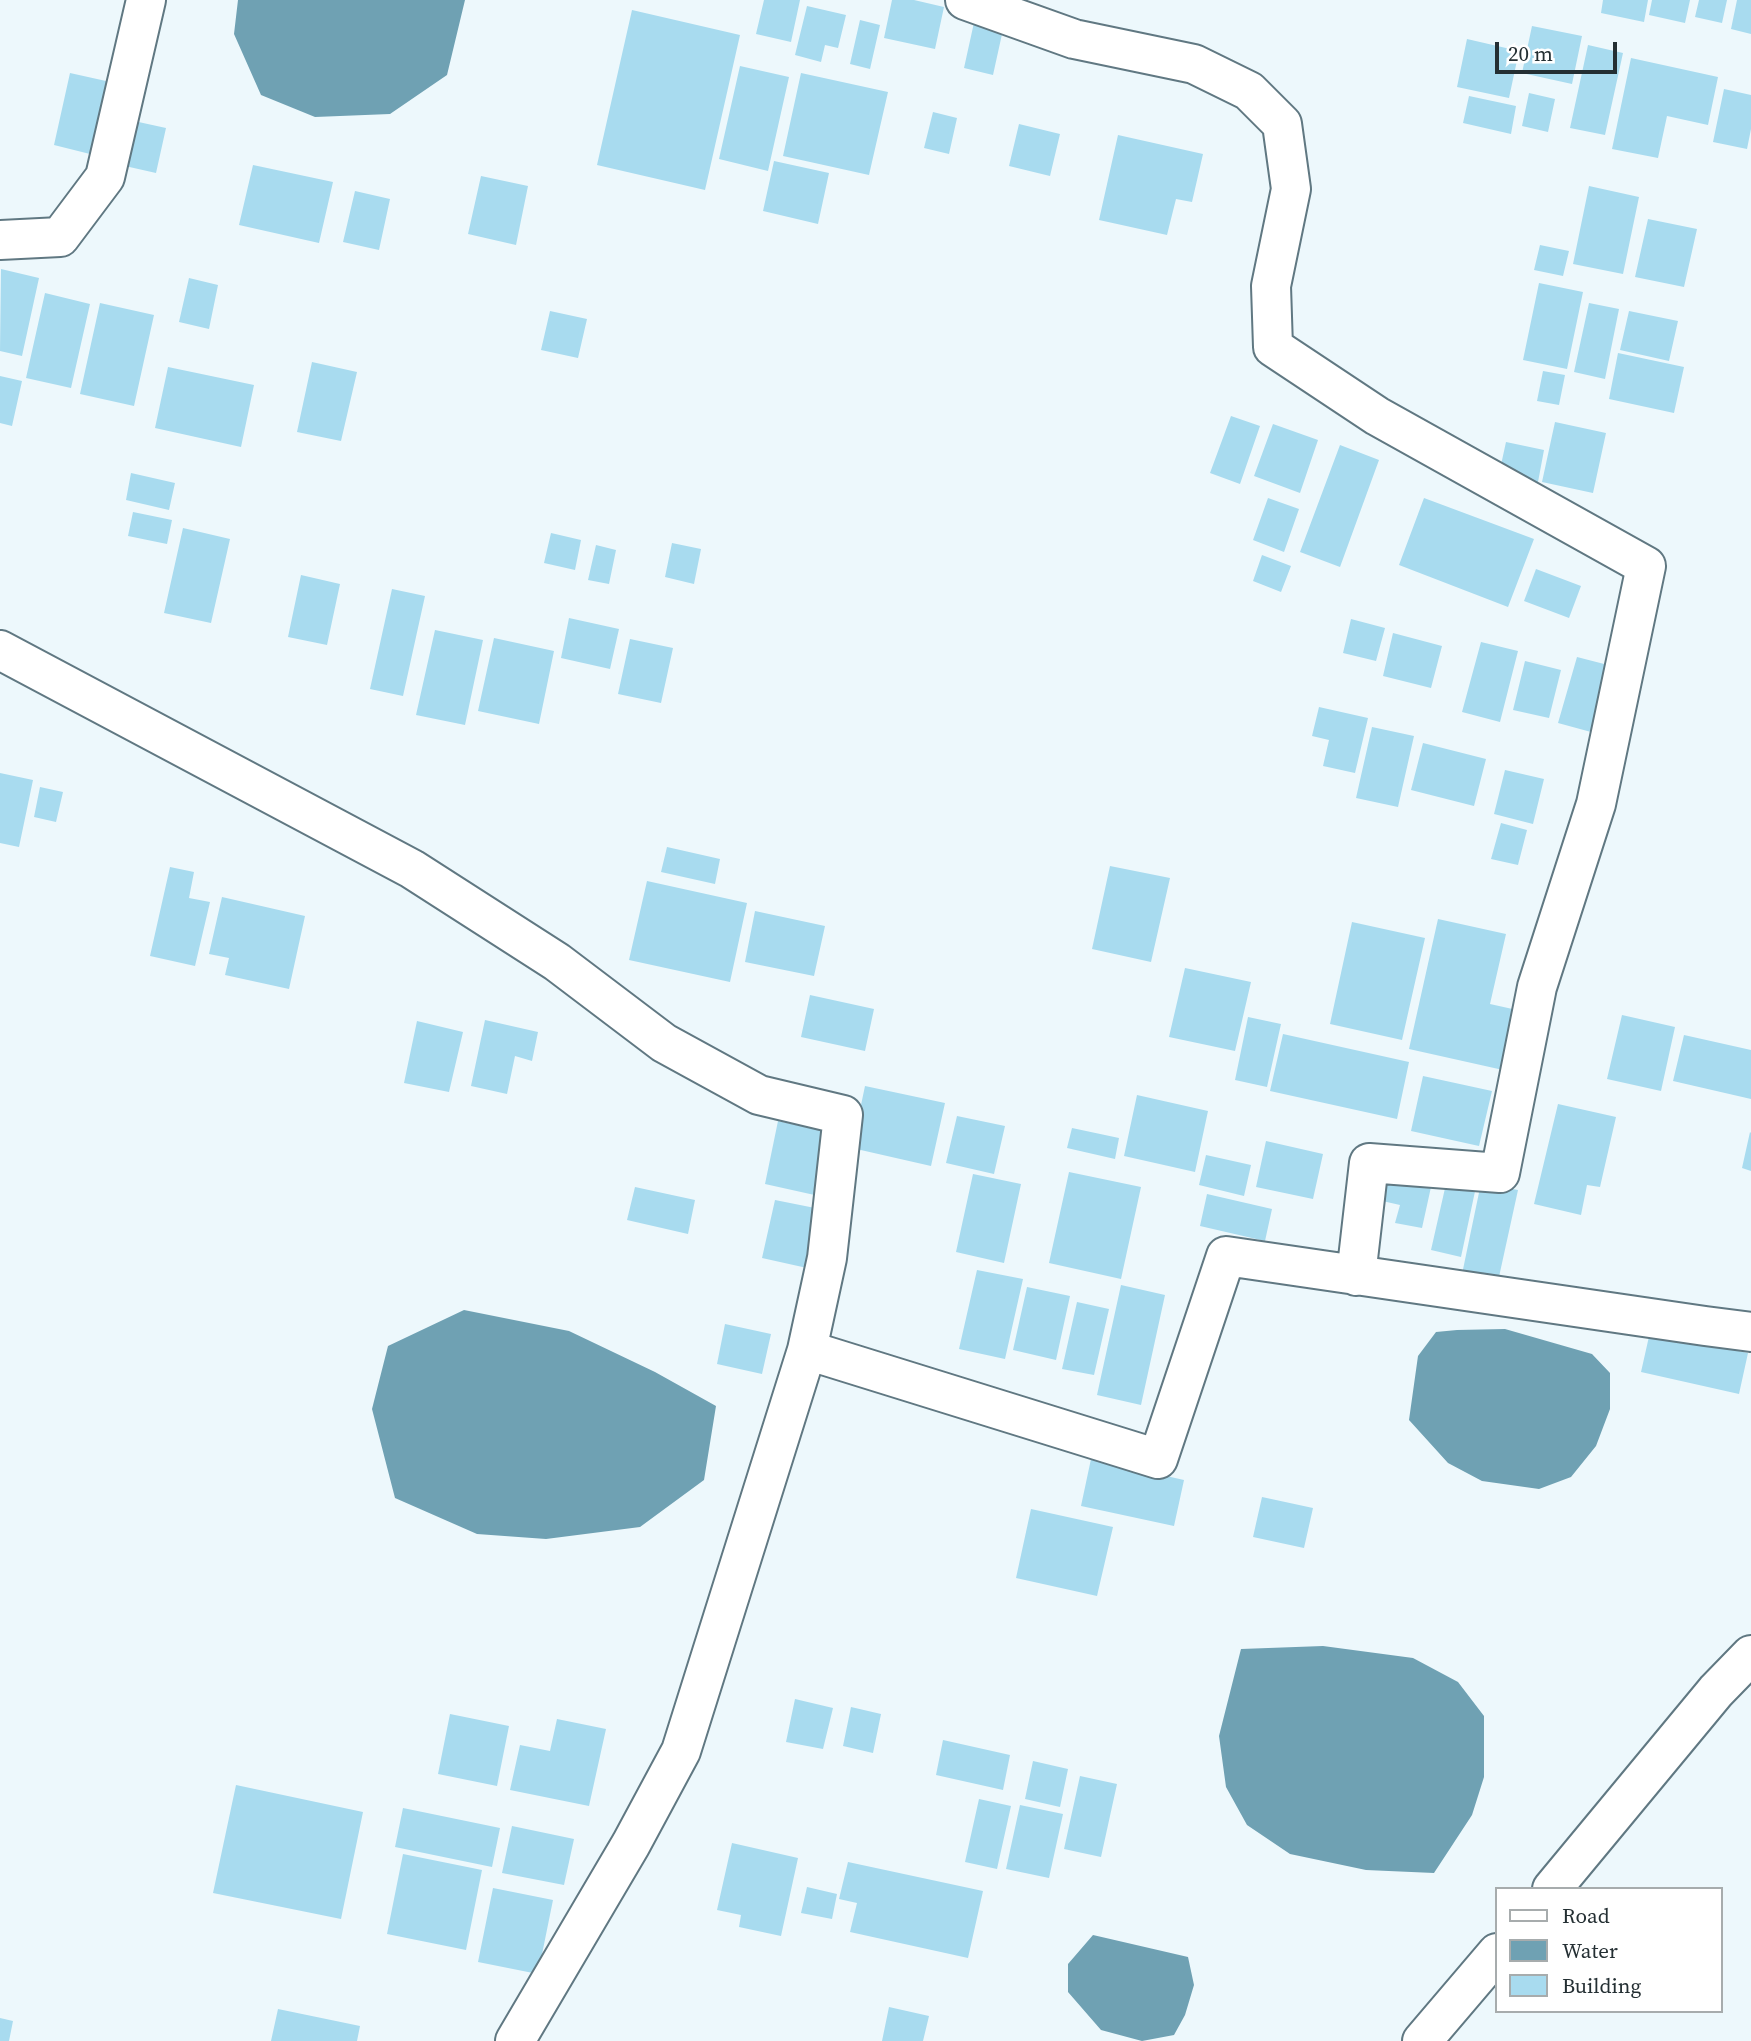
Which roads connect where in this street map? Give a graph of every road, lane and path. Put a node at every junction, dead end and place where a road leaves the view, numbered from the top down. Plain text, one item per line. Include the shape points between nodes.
1 (146, 0) edge
2 (965, 0) edge
3 (0, 240) edge
4 (0, 650) edge
5 (1356, 1276) junction
6 (1751, 1332) edge
7 (807, 1350) junction
8 (1751, 1655) edge
9 (1554, 1887) edge
10 (1496, 1955) edge
11 (514, 2041) edge
12 (1422, 2041) edge

1 - 3 street via 105,177 60,237
2 - 5 street via 1074,39 1194,64 1248,91 1282,124 1292,189 1271,286 1273,347 1377,416 1646,566 1596,804 1537,987 1500,1173 1369,1163
4 - 7 street via 412,869 557,962 664,1044 759,1095 843,1115 827,1258
5 - 6 street
5 - 7 street via 1226,1256 1158,1459
7 - 11 street via 681,1751
8 - 9 street
10 - 12 street

